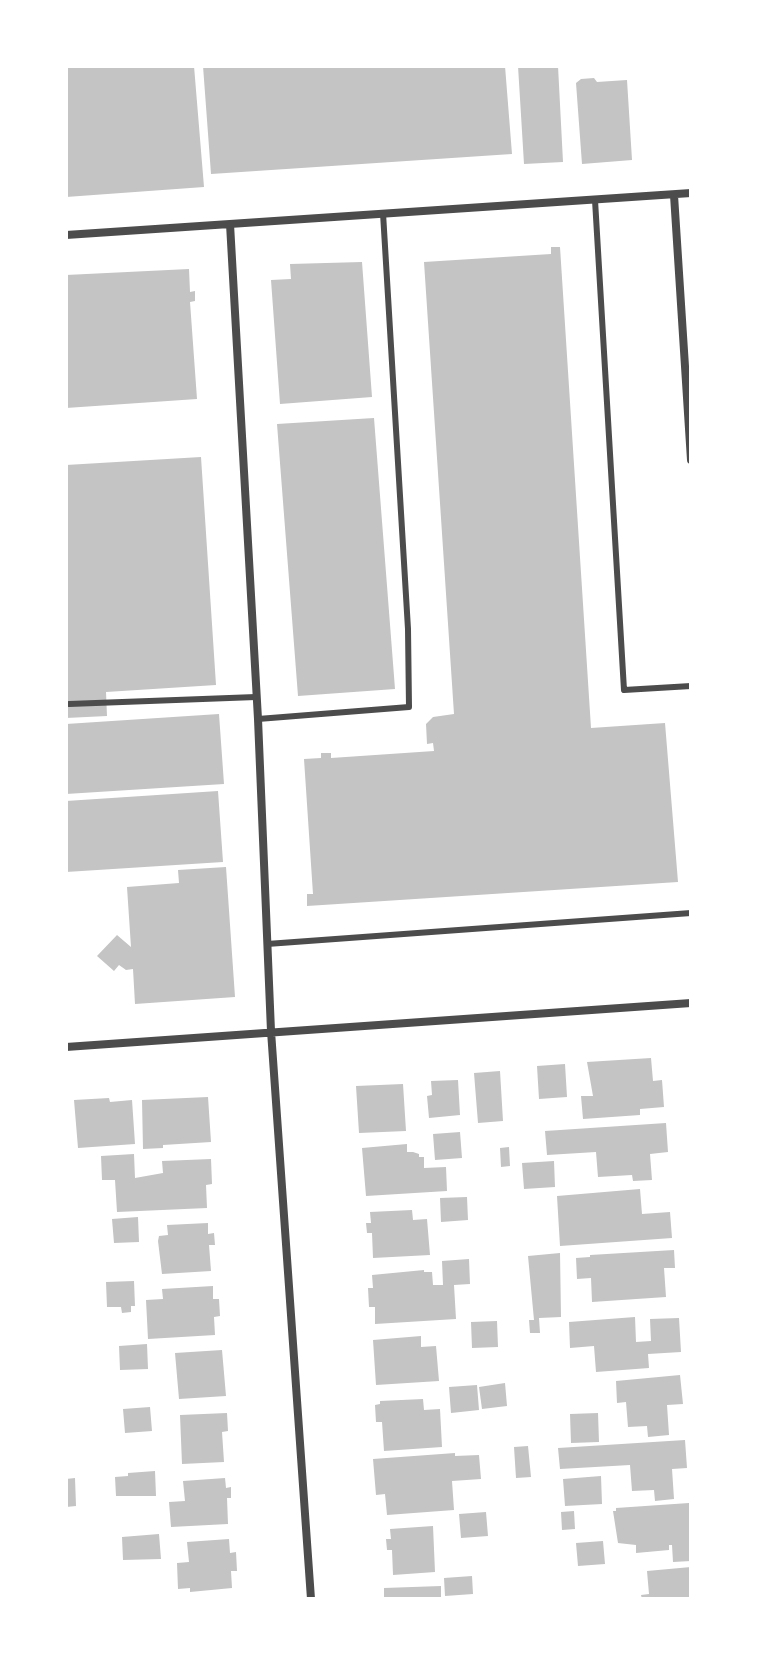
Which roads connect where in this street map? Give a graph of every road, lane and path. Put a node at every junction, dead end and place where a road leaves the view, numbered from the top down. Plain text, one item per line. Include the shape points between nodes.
1 (691, 193) edge
2 (674, 195) junction
3 (595, 200) junction
4 (383, 213) junction
5 (230, 224) junction
6 (66, 235) edge
7 (691, 460) edge
8 (691, 686) edge
9 (256, 697) junction
10 (69, 704) dead end
11 (258, 719) junction
12 (691, 913) edge
13 (267, 944) junction
14 (691, 1003) edge
15 (271, 1031) junction
16 (66, 1047) edge
17 (311, 1599) edge

1 - 2 street
2 - 3 street
2 - 7 street
3 - 4 street
3 - 8 lane via 624,690
4 - 5 street
4 - 11 lane via 409,707
5 - 6 street
5 - 9 street
9 - 10 lane
9 - 11 street
11 - 13 street
12 - 13 lane
13 - 15 street
14 - 15 street
15 - 16 street
15 - 17 street

